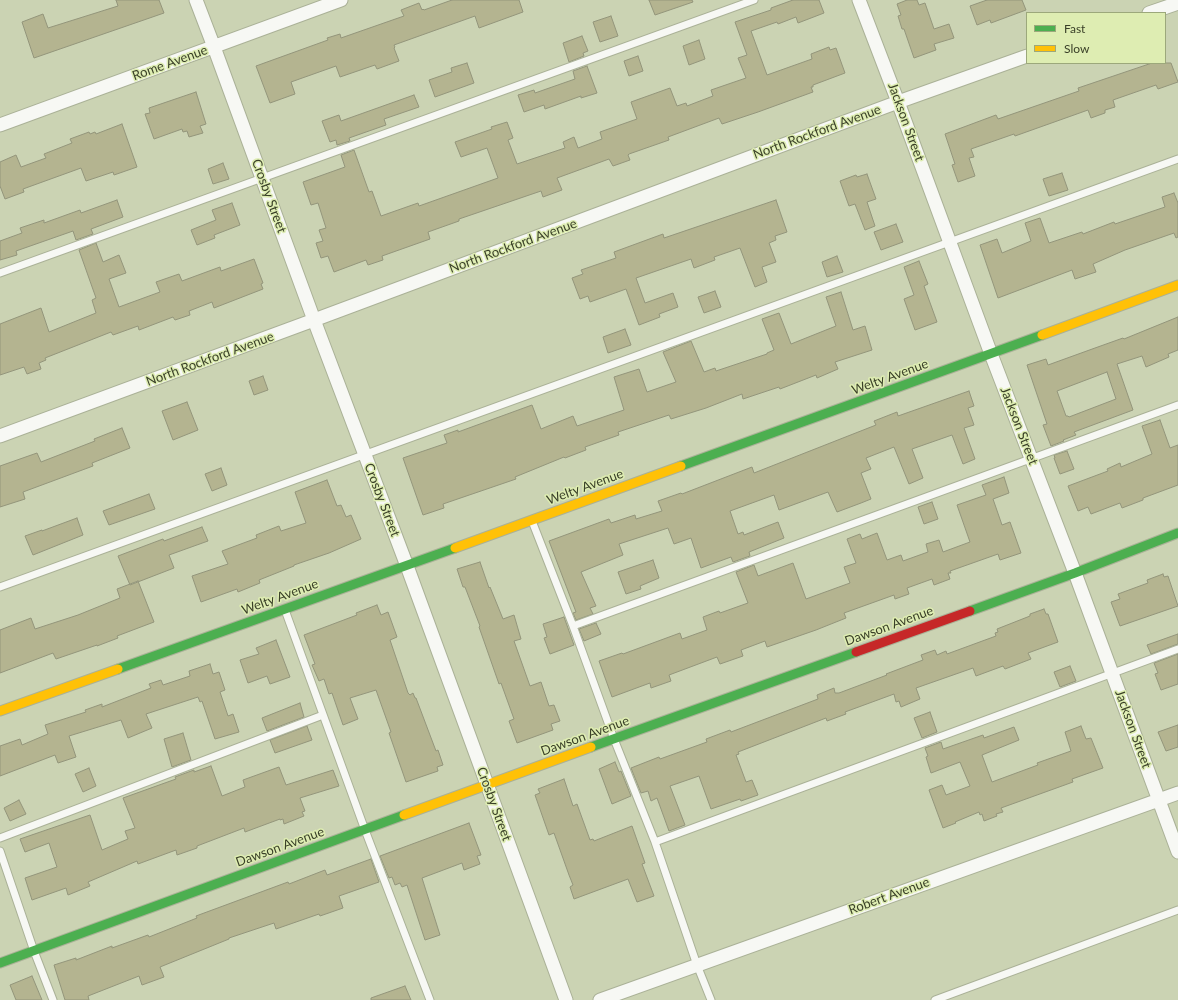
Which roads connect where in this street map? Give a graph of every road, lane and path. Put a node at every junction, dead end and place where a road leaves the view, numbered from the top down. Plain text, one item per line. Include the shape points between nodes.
1 (196, 0) edge
2 (341, 0) edge
3 (754, 0) edge
4 (859, 0) edge
5 (1178, 3) edge
6 (1152, 12) edge
7 (214, 46) junction
8 (1026, 56) edge
9 (898, 102) junction
10 (0, 125) edge
11 (1178, 159) edge
12 (262, 178) junction
13 (950, 242) junction
14 (0, 273) edge
15 (1178, 285) edge
16 (314, 320) junction
17 (991, 354) junction
18 (1178, 404) edge
19 (0, 436) edge
20 (365, 455) junction
21 (1031, 458) junction
22 (532, 520) junction
23 (1178, 534) edge
24 (407, 566) junction
25 (1075, 572) junction
26 (0, 587) edge
27 (285, 610) junction
28 (572, 626) junction
29 (1178, 649) edge
30 (1112, 673) junction
31 (0, 712) edge
32 (323, 715) junction
33 (614, 739) junction
34 (487, 785) junction
35 (1178, 793) edge
36 (1159, 800) junction
37 (365, 830) junction
38 (0, 838) edge
39 (655, 842) junction
40 (0, 850) edge
41 (1178, 852) edge
42 (1178, 910) edge
43 (34, 951) junction
44 (0, 963) edge
45 (697, 965) junction
46 (53, 1000) edge
47 (430, 1000) edge
48 (566, 1000) edge
49 (600, 1000) edge
50 (711, 1000) edge
51 (935, 1000) edge

1 - 7 street, Crosby Street
2 - 7 street, Rome Avenue
3 - 12 lane
4 - 9 street, Jackson Street
5 - 6 street
7 - 10 street, Rome Avenue
7 - 12 street, Crosby Street
8 - 9 street, North Rockford Avenue
9 - 13 street, Jackson Street
9 - 16 street, North Rockford Avenue
11 - 13 lane
12 - 14 lane
12 - 16 street, Crosby Street
13 - 17 street, Jackson Street
13 - 20 lane
15 - 17 street, Welty Avenue
16 - 19 street, North Rockford Avenue
16 - 20 street, Crosby Street
17 - 21 street, Jackson Street
17 - 22 street, Welty Avenue
18 - 21 lane
20 - 24 street, Crosby Street
20 - 26 lane
21 - 25 street, Jackson Street
21 - 28 lane
22 - 24 street, Welty Avenue
22 - 28 lane
23 - 25 street, Dawson Avenue
24 - 27 street, Welty Avenue
24 - 34 street, Crosby Street
25 - 30 street, Jackson Street
25 - 33 street, Dawson Avenue
27 - 31 street, Welty Avenue
27 - 32 lane
28 - 33 lane
29 - 30 lane
30 - 36 street, Jackson Street
30 - 39 lane
32 - 37 lane
32 - 38 lane
33 - 34 street, Dawson Avenue
33 - 39 lane
34 - 37 street, Dawson Avenue
34 - 48 street, Crosby Street
35 - 36 street, Robert Avenue
36 - 41 street, Jackson Street
36 - 45 street, Robert Avenue
37 - 43 street, Dawson Avenue
37 - 47 lane
39 - 45 lane
40 - 43 lane
42 - 51 lane
43 - 44 street, Dawson Avenue
43 - 46 lane
45 - 49 street, Robert Avenue
45 - 50 lane

